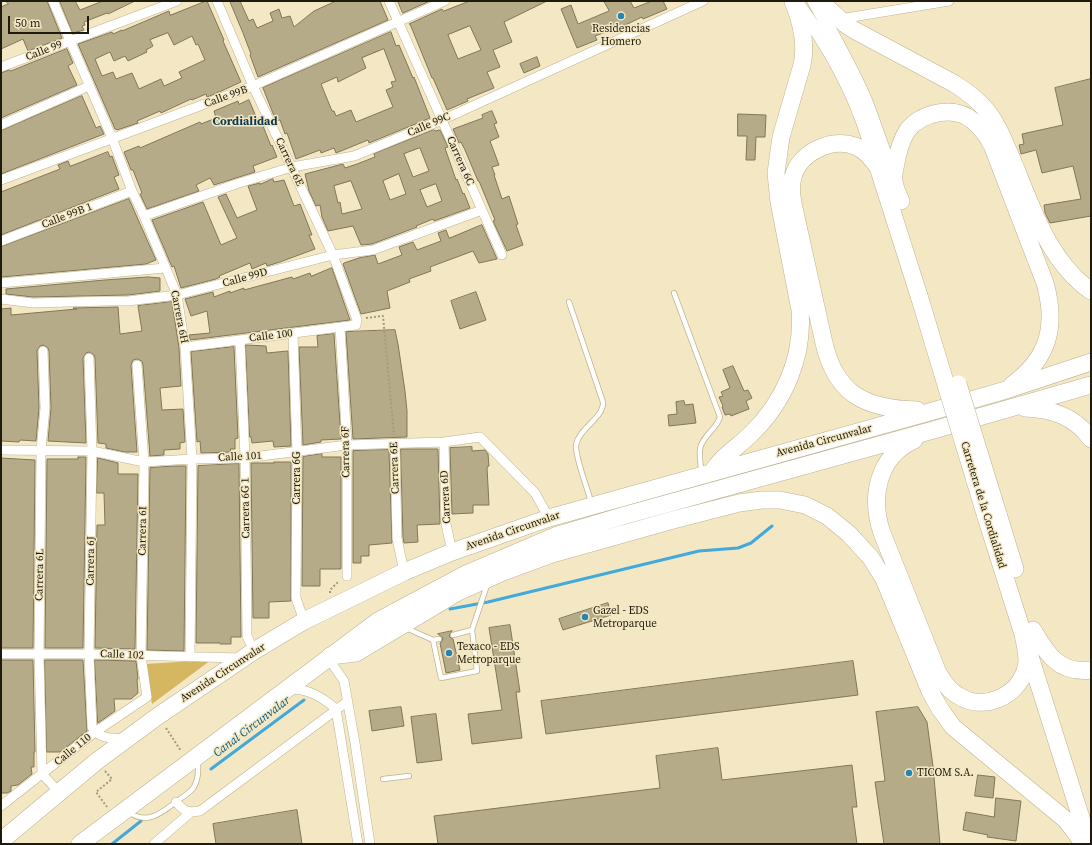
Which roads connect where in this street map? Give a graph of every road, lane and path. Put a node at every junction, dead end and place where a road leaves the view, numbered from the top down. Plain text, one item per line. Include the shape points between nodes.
1 (52, 1) edge
2 (177, 1) edge
3 (217, 1) edge
4 (389, 1) edge
5 (446, 1) edge
6 (703, 1) edge
7 (793, 1) edge
8 (796, 1) edge
9 (814, 1) edge
10 (820, 1) edge
11 (945, 1) edge
12 (840, 19) junction
13 (398, 23) junction
14 (70, 41) junction
15 (1, 67) edge
16 (90, 86) junction
17 (253, 86) junction
18 (442, 120) junction
19 (1, 125) edge
20 (112, 138) junction
21 (292, 167) junction
22 (878, 167) junction
23 (1, 180) edge
24 (894, 181) junction
25 (132, 191) junction
26 (482, 210) junction
27 (144, 216) junction
28 (1, 241) edge
29 (333, 255) junction
30 (502, 255) dead end
31 (165, 268) junction
32 (1, 284) edge
33 (1091, 291) edge
34 (674, 293) dead end
35 (177, 296) junction
36 (926, 298) junction
37 (2, 299) edge
38 (569, 302) dead end
39 (356, 322) junction
40 (340, 328) junction
41 (293, 334) junction
42 (240, 340) junction
43 (185, 347) junction
44 (43, 351) dead end
45 (89, 358) dead end
46 (1091, 362) edge
47 (137, 365) dead end
48 (1091, 385) edge
49 (1006, 390) junction
50 (1005, 410) junction
51 (933, 411) junction
52 (937, 429) junction
53 (1091, 439) edge
54 (444, 442) junction
55 (395, 444) junction
56 (347, 445) junction
57 (1, 450) edge
58 (41, 450) junction
59 (92, 451) junction
60 (298, 452) junction
61 (192, 458) junction
62 (245, 458) junction
63 (144, 462) junction
64 (707, 473) junction
65 (731, 486) junction
66 (593, 506) junction
67 (626, 515) junction
68 (548, 518) junction
69 (681, 518) junction
70 (452, 552) junction
71 (404, 572) junction
72 (347, 576) dead end
73 (489, 578) junction
74 (304, 621) junction
75 (401, 626) junction
76 (472, 630) junction
77 (1028, 632) junction
78 (453, 635) dead end
79 (439, 639) dead end
80 (433, 640) junction
81 (1, 654) edge
82 (39, 654) junction
83 (89, 654) junction
84 (249, 655) junction
85 (141, 656) junction
86 (190, 657) junction
87 (329, 657) junction
88 (1091, 670) edge
89 (287, 689) junction
90 (147, 697) joint
91 (348, 700) junction
92 (336, 708) junction
93 (158, 716) junction
94 (95, 732) junction
95 (124, 739) junction
96 (193, 758) junction
97 (97, 761) junction
98 (42, 774) junction
99 (409, 776) dead end
100 (383, 779) dead end
101 (59, 792) junction
102 (176, 802) junction
103 (1, 806) edge
104 (1091, 811) edge
105 (190, 813) junction
106 (119, 814) junction
107 (1, 841) edge
108 (80, 844) edge
109 (154, 844) edge
110 (358, 844) edge
111 (370, 844) edge
112 (1084, 844) edge
113 (1089, 844) edge

1 - 14 street, Carrera 6H
2 - 14 street, Calle 99
3 - 17 street, Carrera 6E
4 - 13 street, Carrera 6C
5 - 13 street, Calle 99B
6 - 18 street, Calle 99C
7 - 64 highway via 802,33 804,53 781,137 776,173 800,310 798,350 789,379 774,407 745,440
8 - 22 main road via 842,74 862,119
9 - 24 main road via 846,58 864,98
10 - 12 highway
11 - 12 street
12 - 33 highway via 864,36 955,84 984,106 999,130 1038,222 1052,248 1070,273
13 - 17 street, Calle 99B
13 - 18 street, Carrera 6C
14 - 15 street, Calle 99
14 - 16 street, Carrera 6H
16 - 19 street
16 - 20 street, Carrera 6H
17 - 20 street, Calle 99B
17 - 21 street, Carrera 6E
18 - 21 street, Calle 99C via 354,156
18 - 26 street, Carrera 6C
20 - 23 street, Calle 99B
20 - 25 street, Carrera 6H
21 - 27 street, Calle 99C
21 - 29 street, Carrera 6E
22 - 36 highway, Carretera de la Cordialidad
22 - 51 highway via 856,146 833,144 808,155 793,176 792,200 822,335 836,374 845,387 858,398 874,405 895,409
24 - 36 highway, Carretera de la Cordialidad
24 - 49 highway via 896,158 901,142 912,126 928,116 951,112 966,116 977,124 988,139 1045,283 1051,312 1048,336 1042,352 1026,373
25 - 27 street, Carrera 6H
25 - 28 street, Calle 99B 1
26 - 29 street, Calle 99D via 373,250
26 - 30 street, Carrera 6C
27 - 31 street, Carrera 6H
29 - 35 street, Calle 99D
29 - 39 street, Carrera 6E
31 - 32 street
31 - 35 street, Carrera 6H
32 - 37 street
34 - 64 lane via 720,417 700,449
35 - 37 street, Calle 99D via 101,302 33,303
35 - 43 street, Carrera 6H
36 - 77 highway, Carretera de la Cordialidad, bridge
38 - 66 lane via 603,402 602,410 581,434 576,446
39 - 40 street, Calle 100
39 - 55 path, Carrera 6E via 383,316
40 - 41 street, Calle 100
40 - 56 street, Carrera 6F
41 - 42 street, Calle 100
41 - 60 street, Carrera 6G
42 - 43 street, Calle 100
42 - 62 street, Carrera 6G 1
43 - 61 street, Carrera 6H
44 - 58 street, Carrera 6L via 45,408
45 - 59 street, Carrera 6J
46 - 49 highway, Avenida Circunvalar
47 - 63 street, Carrera 6I
48 - 50 highway, Avenida Circunvalar
49 - 51 highway, Avenida Circunvalar
50 - 52 highway, Avenida Circunvalar
50 - 53 highway via 1035,408 1054,412 1075,422
51 - 64 highway, Avenida Circunvalar
52 - 65 highway, Avenida Circunvalar
52 - 77 highway via 911,441 888,460 880,475 876,500 881,529 938,673 952,692 966,700 979,703 993,701 1017,686 1026,667
54 - 55 street, Calle 101
54 - 68 street, Calle 101 via 480,438 535,493
54 - 70 street, Carrera 6D via 446,524
55 - 56 street, Calle 101
55 - 71 street, Carrera 6E via 397,538
56 - 60 street, Calle 101
56 - 72 street, Carrera 6F
57 - 58 street, Calle 101
58 - 59 street, Calle 101
58 - 82 street, Carrera 6L
59 - 63 street, Calle 101
59 - 83 street, Carrera 6J
60 - 62 street, Calle 101
60 - 74 street, Carrera 6G via 296,598
61 - 62 street, Calle 101
61 - 63 street, Calle 101
61 - 86 street, Carrera 6H
62 - 84 street, Carrera 6G 1
63 - 85 street, Carrera 6I
64 - 66 highway, Avenida Circunvalar
65 - 67 highway, Avenida Circunvalar
65 - 69 highway
66 - 68 highway, Avenida Circunvalar
67 - 69 highway
67 - 87 highway, Avenida Circunvalar via 555,536 466,574 378,621
68 - 70 highway, Avenida Circunvalar
69 - 73 highway via 552,554
69 - 112 highway via 744,502 780,500 805,505 827,516 841,527 865,550 880,572 930,691 946,718 957,732 1066,820
70 - 71 highway, Avenida Circunvalar
71 - 74 highway, Avenida Circunvalar
73 - 75 highway via 458,592
73 - 76 lane
74 - 84 highway, Avenida Circunvalar
75 - 80 lane
75 - 87 highway via 356,653
76 - 78 lane
76 - 80 lane via 478,671 441,678
77 - 88 highway via 1058,663 1074,670
77 - 104 highway, Carretera de la Cordialidad
77 - 113 highway, Carretera de la Cordialidad
79 - 80 lane
81 - 82 street, Calle 102
82 - 83 street, Calle 102
82 - 98 street, Carrera 6L
83 - 85 street, Calle 102
83 - 94 street, Carrera 6J via 92,727
84 - 86 street, Calle 102
84 - 93 highway, Avenida Circunvalar
85 - 86 street, Calle 102
85 - 90 street, Carrera 6I
87 - 89 highway, Avenida Circunvalar
87 - 91 street via 344,681
89 - 92 street via 302,689 323,698
89 - 96 highway, Avenida Circunvalar
90 - 94 street, Calle 110
91 - 92 street
91 - 111 street
92 - 105 street via 200,811
92 - 110 street
93 - 95 highway, Avenida Circunvalar
93 - 96 path
94 - 95 street via 99,736
94 - 98 street, Calle 110
95 - 97 highway, Avenida Circunvalar
96 - 102 lane via 199,776 193,789
96 - 106 highway, Avenida Circunvalar
97 - 101 highway, Avenida Circunvalar
97 - 106 path via 112,779 96,792
98 - 101 street
98 - 103 street, Calle 110
99 - 100 lane
101 - 107 highway, Avenida Circunvalar
102 - 105 street
102 - 106 lane via 152,818
105 - 109 street
106 - 108 highway, Avenida Circunvalar

